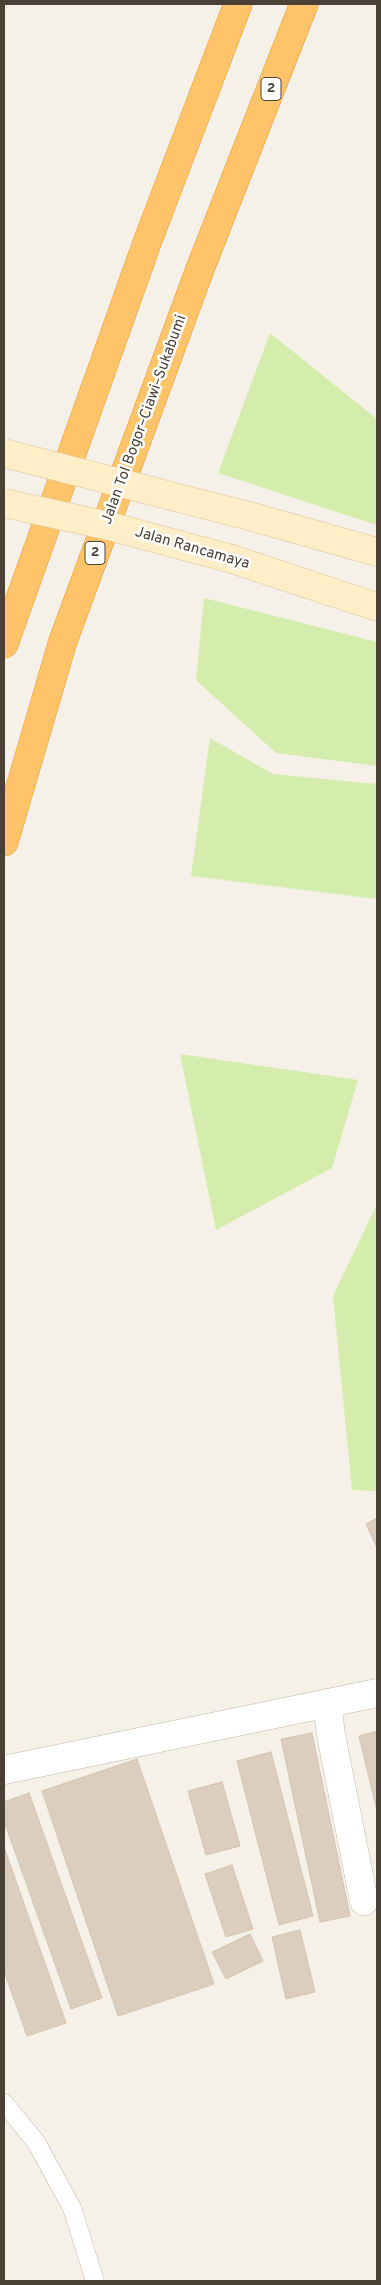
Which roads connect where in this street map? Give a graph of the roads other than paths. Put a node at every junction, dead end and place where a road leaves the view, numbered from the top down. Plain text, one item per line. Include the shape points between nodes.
1 (238, 4) edge
2 (304, 4) edge
3 (4, 453) edge
4 (4, 503) edge
5 (377, 552) edge
6 (377, 607) edge
7 (4, 644) edge
8 (4, 842) edge
9 (377, 1693) edge
10 (327, 1703) junction
11 (4, 1770) edge
12 (364, 1901) dead end
13 (4, 2103) edge
14 (95, 2281) edge

1 - 7 highway via 148,240
2 - 8 highway, Jalan Tol Bogor–Ciawi–Sukabumi / 2 via 200,269 63,641
3 - 5 street, bridge
4 - 6 street, Jalan Rancamaya, bridge via 232,558
9 - 10 street
10 - 11 street
10 - 12 street
13 - 14 lane via 36,2142 72,2208

